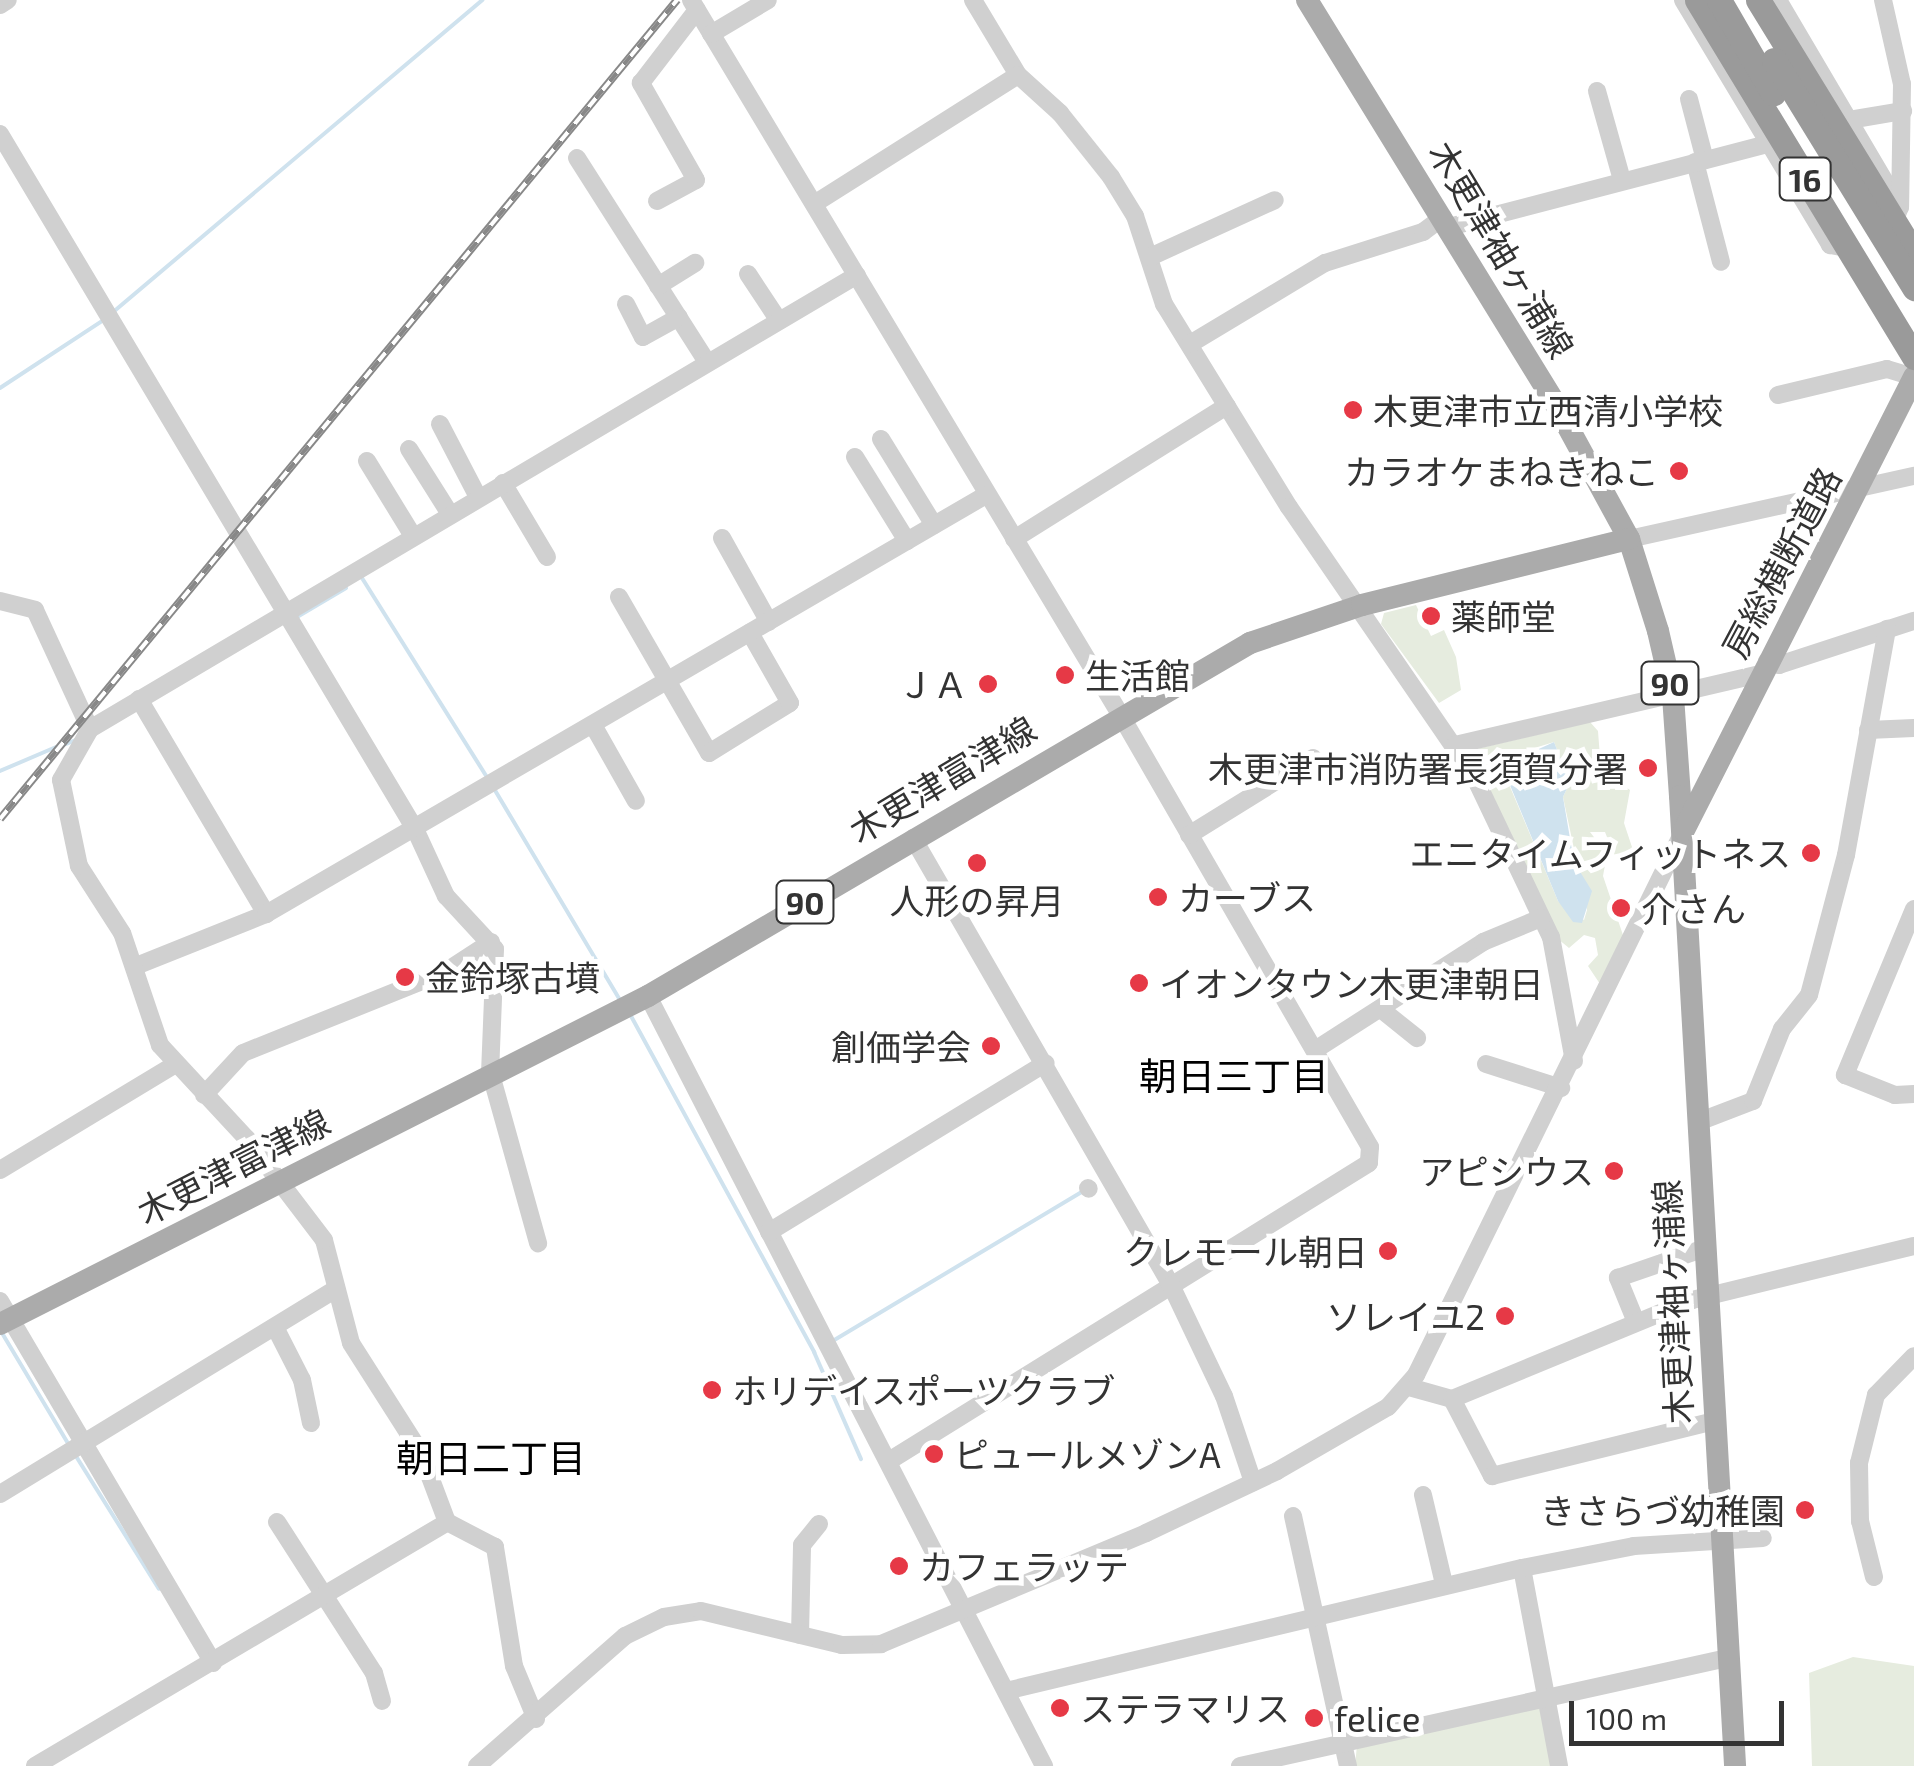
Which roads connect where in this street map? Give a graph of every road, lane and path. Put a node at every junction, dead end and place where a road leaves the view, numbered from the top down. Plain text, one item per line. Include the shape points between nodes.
1 (8, 0) edge
2 (768, 0) edge
3 (973, 0) edge
4 (1683, 0) edge
5 (1697, 0) edge
6 (1719, 0) edge
7 (1738, 0) edge
8 (1758, 0) edge
9 (1778, 0) edge
10 (1883, 0) edge
11 (1310, 1) edge
12 (0, 5) edge
13 (694, 5) edge
14 (711, 34) junction
15 (1018, 75) junction
16 (1597, 90) dead end
17 (1689, 100) dead end
18 (1903, 110) junction
19 (1850, 120) junction
20 (0, 134) edge
21 (1764, 145) junction
22 (577, 158) dead end
23 (1700, 161) junction
24 (1622, 180) junction
25 (1275, 200) dead end
26 (658, 201) dead end
27 (814, 204) junction
28 (1897, 215) junction
29 (1446, 222) junction
30 (1847, 248) junction
31 (1914, 254) edge
32 (1150, 257) junction
33 (1721, 262) dead end
34 (696, 263) dead end
35 (748, 274) dead end
36 (857, 275) junction
37 (658, 286) junction
38 (1914, 288) edge
39 (626, 304) dead end
40 (679, 317) junction
41 (779, 321) junction
42 (1914, 324) edge
43 (1190, 344) junction
44 (1914, 357) edge
45 (708, 362) junction
46 (1914, 378) edge
47 (1778, 395) dead end
48 (1226, 406) junction
49 (440, 424) dead end
50 (880, 439) dead end
51 (409, 448) dead end
52 (855, 458) dead end
53 (367, 461) dead end
54 (1914, 476) edge
55 (503, 482) junction
56 (1860, 489) junction
57 (986, 495) junction
58 (478, 498) junction
59 (450, 514) junction
60 (934, 525) junction
61 (413, 536) junction
62 (722, 538) dead end
63 (1014, 539) junction
64 (1629, 539) junction
65 (907, 542) junction
66 (547, 557) dead end
67 (618, 597) dead end
68 (0, 602) edge
69 (1362, 605) junction
70 (286, 610) junction
71 (1914, 621) edge
72 (769, 622) junction
73 (1887, 629) junction
74 (750, 633) junction
75 (1764, 667) junction
76 (667, 682) junction
77 (1673, 696) junction
78 (139, 698) junction
79 (1120, 714) junction
80 (593, 725) junction
81 (1914, 728) edge
82 (90, 729) junction
83 (1868, 730) junction
84 (1455, 745) junction
85 (1314, 758) dead end
86 (636, 802) dead end
87 (414, 830) junction
88 (1682, 833) junction
89 (1189, 835) junction
90 (913, 838) junction
91 (1914, 908) edge
92 (266, 914) junction
93 (1542, 918) junction
94 (491, 942) junction
95 (136, 966) junction
96 (648, 996) junction
97 (1382, 1010) junction
98 (1417, 1038) dead end
99 (1315, 1050) junction
100 (1574, 1062) junction
101 (1046, 1063) junction
102 (176, 1064) junction
103 (1486, 1064) dead end
104 (490, 1071) junction
105 (1561, 1088) junction
106 (1914, 1094) edge
107 (204, 1095) junction
108 (1698, 1122) junction
109 (0, 1170) edge
110 (280, 1182) junction
111 (769, 1232) junction
112 (538, 1244) dead end
113 (1914, 1246) edge
114 (1705, 1248) junction
115 (1171, 1285) junction
116 (336, 1289) junction
117 (1708, 1294) junction
118 (4, 1314) edge
119 (1636, 1322) junction
120 (276, 1329) junction
121 (1914, 1356) edge
122 (1409, 1387) junction
123 (1452, 1399) junction
124 (1714, 1421) junction
125 (311, 1423) dead end
126 (82, 1444) junction
127 (890, 1461) junction
128 (1253, 1482) junction
129 (0, 1494) edge
130 (1423, 1495) dead end
131 (1293, 1516) dead end
132 (277, 1522) dead end
133 (447, 1522) junction
134 (819, 1524) dead end
135 (1763, 1538) dead end
136 (1720, 1541) junction
137 (1522, 1568) junction
138 (1874, 1577) dead end
139 (1444, 1584) junction
140 (323, 1596) junction
141 (967, 1612) junction
142 (1315, 1613) junction
143 (800, 1635) junction
144 (1727, 1658) junction
145 (213, 1663) junction
146 (1006, 1691) junction
147 (1544, 1694) junction
148 (382, 1701) dead end
149 (536, 1719) junction
150 (1342, 1740) junction
151 (35, 1766) edge
152 (477, 1766) edge
153 (1044, 1766) edge
154 (1240, 1766) edge
155 (1348, 1766) edge
156 (1559, 1766) edge
157 (1735, 1766) edge

1 - 12 street
2 - 14 street
3 - 15 street
4 - 21 street
5 - 30 highway, 16
6 - 42 highway, 16
7 - 38 highway, 16
8 - 28 highway, 16
9 - 19 street
10 - 18 street
11 - 29 main road, 木更津袖ヶ浦線
13 - 14 street
13 - 26 street via 641,82 696,180
14 - 27 street
15 - 27 street
15 - 32 street via 1090,147 1135,216
16 - 24 street
17 - 23 street
18 - 19 street
18 - 28 street
19 - 28 street
20 - 70 street
21 - 23 street
21 - 30 street via 1830,245
22 - 37 street
23 - 24 street
23 - 33 street
24 - 29 street
25 - 32 street
27 - 36 street
28 - 31 highway, 16
29 - 43 street via 1325,263
29 - 64 main road, 木更津袖ヶ浦線
30 - 44 highway, 16
32 - 43 street via 1164,304
34 - 37 street
35 - 41 street
36 - 41 street
36 - 57 street
37 - 40 street
39 - 40 street via 642,337
40 - 45 street
41 - 45 street
43 - 48 street
45 - 55 street
46 - 47 street via 1887,370
46 - 56 main road, 房総横断道路 / 90
48 - 63 street
48 - 69 street
49 - 58 street
50 - 60 street
51 - 59 street
52 - 65 street
53 - 61 street
54 - 56 street
55 - 58 street
55 - 66 street
56 - 64 street
56 - 75 main road, 房総横断道路 / 90
57 - 60 street
57 - 63 street
58 - 59 street
59 - 61 street
60 - 65 street
61 - 70 street
62 - 72 street
63 - 79 street
64 - 69 main road, 木更津富津線 / 90
64 - 77 main road, 90
65 - 72 street
67 - 76 street
68 - 82 street via 35,610
69 - 79 main road, 木更津富津線 / 90 via 1250,642
69 - 84 street
70 - 78 street
70 - 87 street
71 - 73 street
72 - 74 street
73 - 75 street
73 - 83 street
74 - 76 street
74 - 76 street via 790,703 708,753
75 - 77 street
75 - 88 main road, 房総横断道路 / 90
76 - 80 street
77 - 84 street
77 - 88 main road, 90
78 - 82 street
78 - 92 street
79 - 89 street
79 - 90 main road, 木更津富津線 / 90
80 - 86 street
80 - 87 street
81 - 83 street
82 - 95 street via 60,780 79,866
83 - 108 street via 1846,856 1809,995 1782,1029 1753,1101
84 - 93 street
85 - 89 street
87 - 92 street
87 - 94 street via 446,896
88 - 100 street
88 - 108 main road, 木更津袖ヶ浦線
89 - 99 street
90 - 96 main road, 木更津富津線 / 90
90 - 101 street
91 - 106 street via 1845,1075 1894,1095
92 - 95 street
93 - 97 street via 1483,942
93 - 100 street
94 - 104 street via 499,969
94 - 107 street via 445,972 243,1053
95 - 102 street via 150,1022
96 - 104 main road, 木更津富津線 / 90
96 - 111 street
97 - 98 street
97 - 99 street
99 - 115 street via 1370,1147 1369,1163
100 - 105 street
101 - 111 street
101 - 115 street
102 - 107 street
102 - 109 street
103 - 105 street
104 - 110 main road, 木更津富津線 / 90
104 - 112 street
105 - 122 street
107 - 110 street
108 - 114 main road, 木更津袖ヶ浦線
110 - 116 street via 324,1240
110 - 118 main road, 木更津富津線 / 90
111 - 127 street
113 - 117 street
114 - 117 main road, 木更津袖ヶ浦線
114 - 119 street via 1618,1278
115 - 127 street
115 - 128 street via 1224,1396
116 - 120 street
116 - 133 street via 352,1343 421,1453
117 - 119 street
117 - 124 main road, 木更津袖ヶ浦線
118 - 126 street
119 - 123 street
120 - 125 street via 302,1380
120 - 126 street
121 - 138 street via 1876,1396 1860,1463 1860,1521
122 - 123 street
122 - 128 street via 1371,1418
123 - 124 street via 1492,1476
124 - 136 main road, 木更津袖ヶ浦線
126 - 129 street
126 - 145 street
127 - 141 street
128 - 141 street
130 - 139 street
131 - 142 street
132 - 140 street
133 - 140 street
133 - 149 street via 494,1547 514,1666
134 - 143 street via 802,1545
135 - 136 street
136 - 137 street via 1634,1546
136 - 144 main road, 木更津袖ヶ浦線
137 - 139 street
137 - 147 street
139 - 142 street
140 - 145 street
140 - 148 street via 374,1672
141 - 143 street via 881,1644 842,1645
141 - 146 street
142 - 146 street
142 - 150 street
143 - 149 street via 729,1616 678,1612 626,1636
144 - 147 street
144 - 157 main road, 木更津袖ヶ浦線
145 - 151 street
146 - 153 street
147 - 150 street
147 - 156 street
149 - 152 street
150 - 154 street
150 - 155 street

